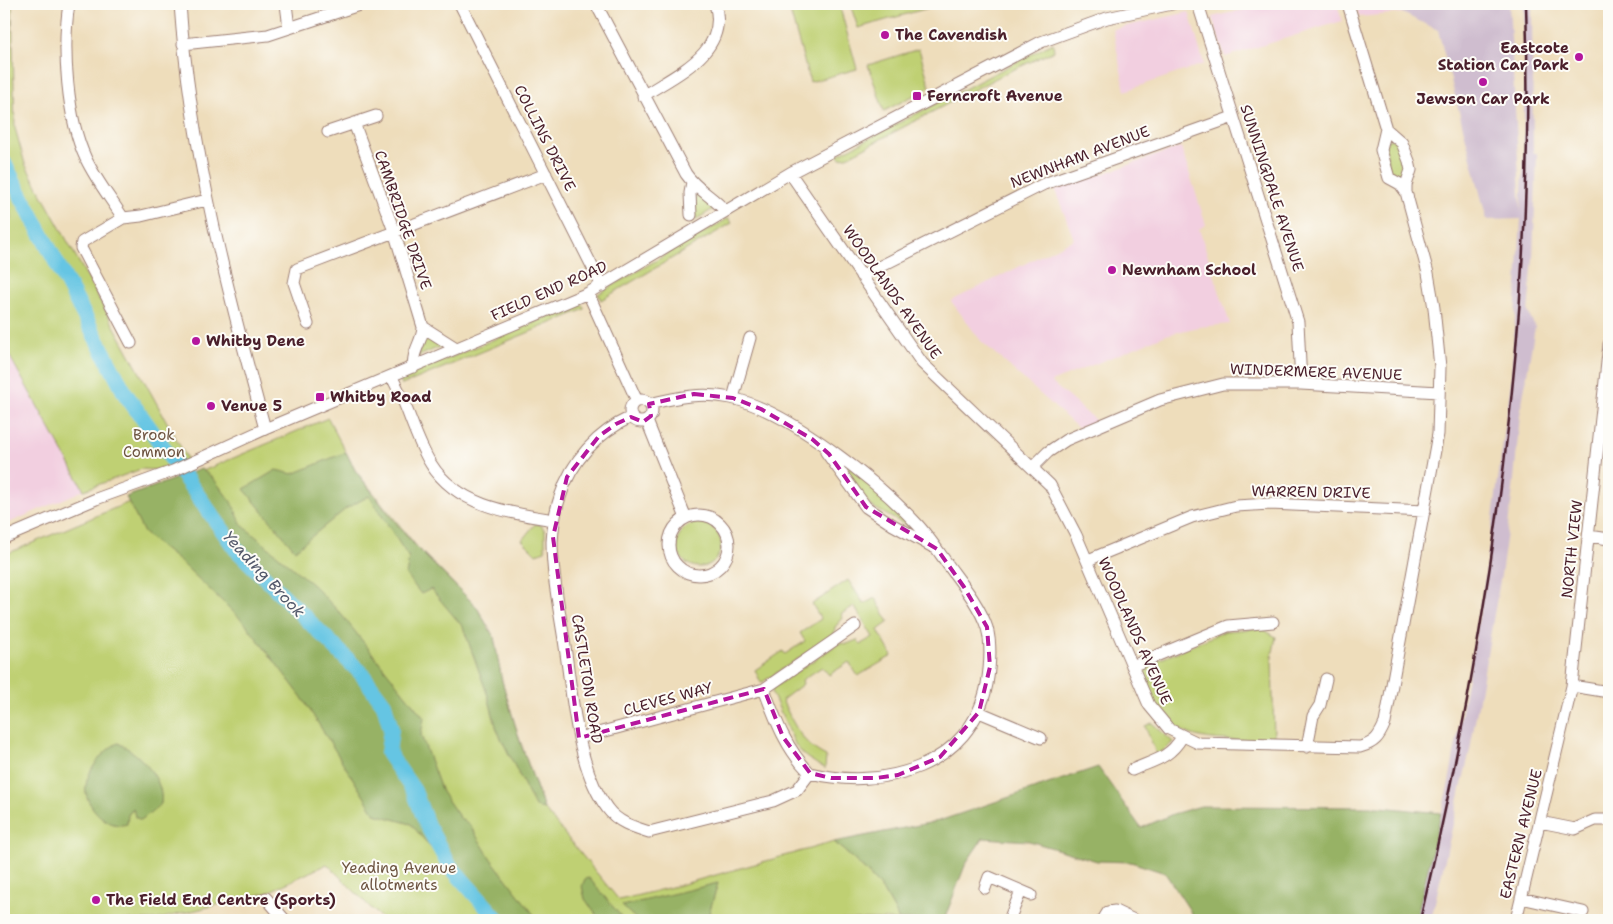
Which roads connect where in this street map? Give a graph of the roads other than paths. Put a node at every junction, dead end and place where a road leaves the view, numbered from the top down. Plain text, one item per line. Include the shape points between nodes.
1 (69, 4) edge
2 (180, 4) edge
3 (286, 4) edge
4 (362, 4) edge
5 (460, 4) edge
6 (596, 4) edge
7 (715, 4) edge
8 (1172, 4) edge
9 (1198, 4) edge
10 (1348, 4) edge
11 (1131, 8) edge
12 (290, 28) junction
13 (184, 44) junction
14 (643, 96) junction
15 (376, 116) dead end
16 (1233, 117) junction
17 (354, 124) junction
18 (1386, 128) junction
19 (328, 132) dead end
20 (790, 172) junction
21 (546, 174) junction
22 (692, 182) junction
23 (1406, 192) junction
24 (207, 200) junction
25 (725, 211) junction
26 (691, 215) dead end
27 (123, 218) junction
28 (394, 231) junction
29 (861, 276) junction
30 (602, 286) junction
31 (588, 293) junction
32 (308, 324) dead end
33 (424, 327) junction
34 (750, 338) dead end
35 (131, 343) dead end
36 (1609, 344) edge
37 (456, 348) junction
38 (414, 367) junction
39 (391, 376) junction
40 (1301, 384) junction
41 (1607, 386) edge
42 (1439, 392) junction
43 (733, 398) junction
44 (637, 400) junction
45 (649, 404) junction
46 (631, 417) junction
47 (646, 421) junction
48 (265, 429) junction
49 (812, 439) junction
50 (1034, 467) junction
51 (1425, 511) junction
52 (686, 518) junction
53 (554, 520) junction
54 (1589, 536) junction
55 (4, 538) edge
56 (1609, 539) edge
57 (936, 549) junction
58 (1088, 560) junction
59 (1273, 622) dead end
60 (855, 626) dead end
61 (1132, 666) junction
62 (1326, 678) dead end
63 (1572, 686) junction
64 (764, 689) junction
65 (1609, 692) edge
66 (979, 712) junction
67 (1182, 737) junction
68 (579, 738) junction
69 (1041, 738) dead end
70 (1307, 747) junction
71 (1556, 755) joint
72 (1132, 770) dead end
73 (810, 773) junction
74 (1605, 820) dead end
75 (1540, 822) junction
76 (985, 888) dead end
77 (266, 898) dead end
78 (1521, 898) junction
79 (1583, 912) dead end
80 (285, 920) edge
81 (1009, 920) edge
82 (1102, 920) edge
83 (1134, 920) edge
84 (1516, 920) edge

1 - 27 street via 68,88 77,133 86,159
2 - 13 street
3 - 12 street
4 - 12 street
5 - 21 street, COLLINS DRIVE
6 - 14 street
7 - 14 street via 717,28 710,49
8 - 11 street, FIELD END ROAD
9 - 16 street, SUNNINGDALE AVENUE
10 - 18 street, WOODLANDS AVENUE
11 - 20 street, FIELD END ROAD via 1041,42
12 - 13 street via 268,35
13 - 24 street
14 - 22 street
15 - 17 street
16 - 29 street, NEWNHAM AVENUE via 1044,184
16 - 40 street, SUNNINGDALE AVENUE via 1298,322
17 - 19 street
17 - 28 street, CAMBRIDGE DRIVE
18 - 23 street, WOODLANDS AVENUE via 1402,143 1409,161 1411,170
18 - 23 street, WOODLANDS AVENUE via 1381,150 1386,171 1389,178
20 - 25 street, FIELD END ROAD
20 - 29 street, WOODLANDS AVENUE
21 - 28 street
21 - 30 street, COLLINS DRIVE
22 - 25 street
22 - 26 street
23 - 42 street, WOODLANDS AVENUE via 1434,308
24 - 27 street
24 - 48 street
25 - 30 street, FIELD END ROAD
27 - 35 street via 82,242 81,248
28 - 32 street via 297,269 294,283
28 - 33 street, CAMBRIDGE DRIVE
29 - 50 street, WOODLANDS AVENUE via 922,363
30 - 31 street, FIELD END ROAD
31 - 37 street, FIELD END ROAD
31 - 44 street
33 - 37 street
33 - 38 street via 413,359
34 - 43 street
36 - 41 street, NORTH VIEW
37 - 38 street, FIELD END ROAD
38 - 39 street, FIELD END ROAD
39 - 48 street, FIELD END ROAD
39 - 53 street via 431,464 442,479 478,503
40 - 42 street, WINDERMERE AVENUE
40 - 50 street, WINDERMERE AVENUE via 1224,384 1160,400 1066,440
41 - 54 street, NORTH VIEW
42 - 51 street, WOODLANDS AVENUE via 1438,434
43 - 45 street via 694,394
43 - 49 street via 761,408
44 - 45 street
44 - 46 street via 630,407
45 - 47 street via 652,413
46 - 47 street via 636,422
46 - 53 street, CASTLETON ROAD via 599,436 582,456 567,477
47 - 52 street
48 - 55 street, FIELD END ROAD via 178,469
49 - 57 street via 841,457 901,508
49 - 57 street via 829,454 866,507
50 - 58 street, WOODLANDS AVENUE via 1050,484
51 - 58 street, WARREN DRIVE via 1270,504 1236,506 1192,517
51 - 70 street, WOODLANDS AVENUE via 1385,723 1379,738 1360,747
52 - 52 street via 707,516 721,524 726,533 728,552 724,561 712,571 702,574 685,571 672,557 669,539 672,530
53 - 68 street, CASTLETON ROAD via 554,566
54 - 56 street
54 - 63 street, NORTH VIEW
57 - 66 street via 964,587 987,627 990,667
58 - 61 street, WOODLANDS AVENUE
59 - 61 street via 1228,626
60 - 64 street, CLEVES WAY
61 - 67 street, WOODLANDS AVENUE via 1158,718
62 - 70 street
63 - 65 street
63 - 71 street, NORTH VIEW
64 - 68 street, CLEVES WAY
64 - 73 street via 783,738 795,758
66 - 69 street
66 - 73 street via 940,757 919,768 876,778 831,778
67 - 70 street, WOODLANDS AVENUE via 1198,743
67 - 72 street via 1167,756
68 - 73 street, CASTLETON ROAD via 596,791 607,809 633,828 649,832 773,801 797,790
71 - 75 street, EASTERN AVENUE
74 - 75 street via 1595,820 1575,829
75 - 78 street, EASTERN AVENUE
76 - 81 street via 989,877 1026,893
77 - 80 street
78 - 79 street
78 - 84 street, EASTERN AVENUE
82 - 83 street via 1108,912 1115,911

